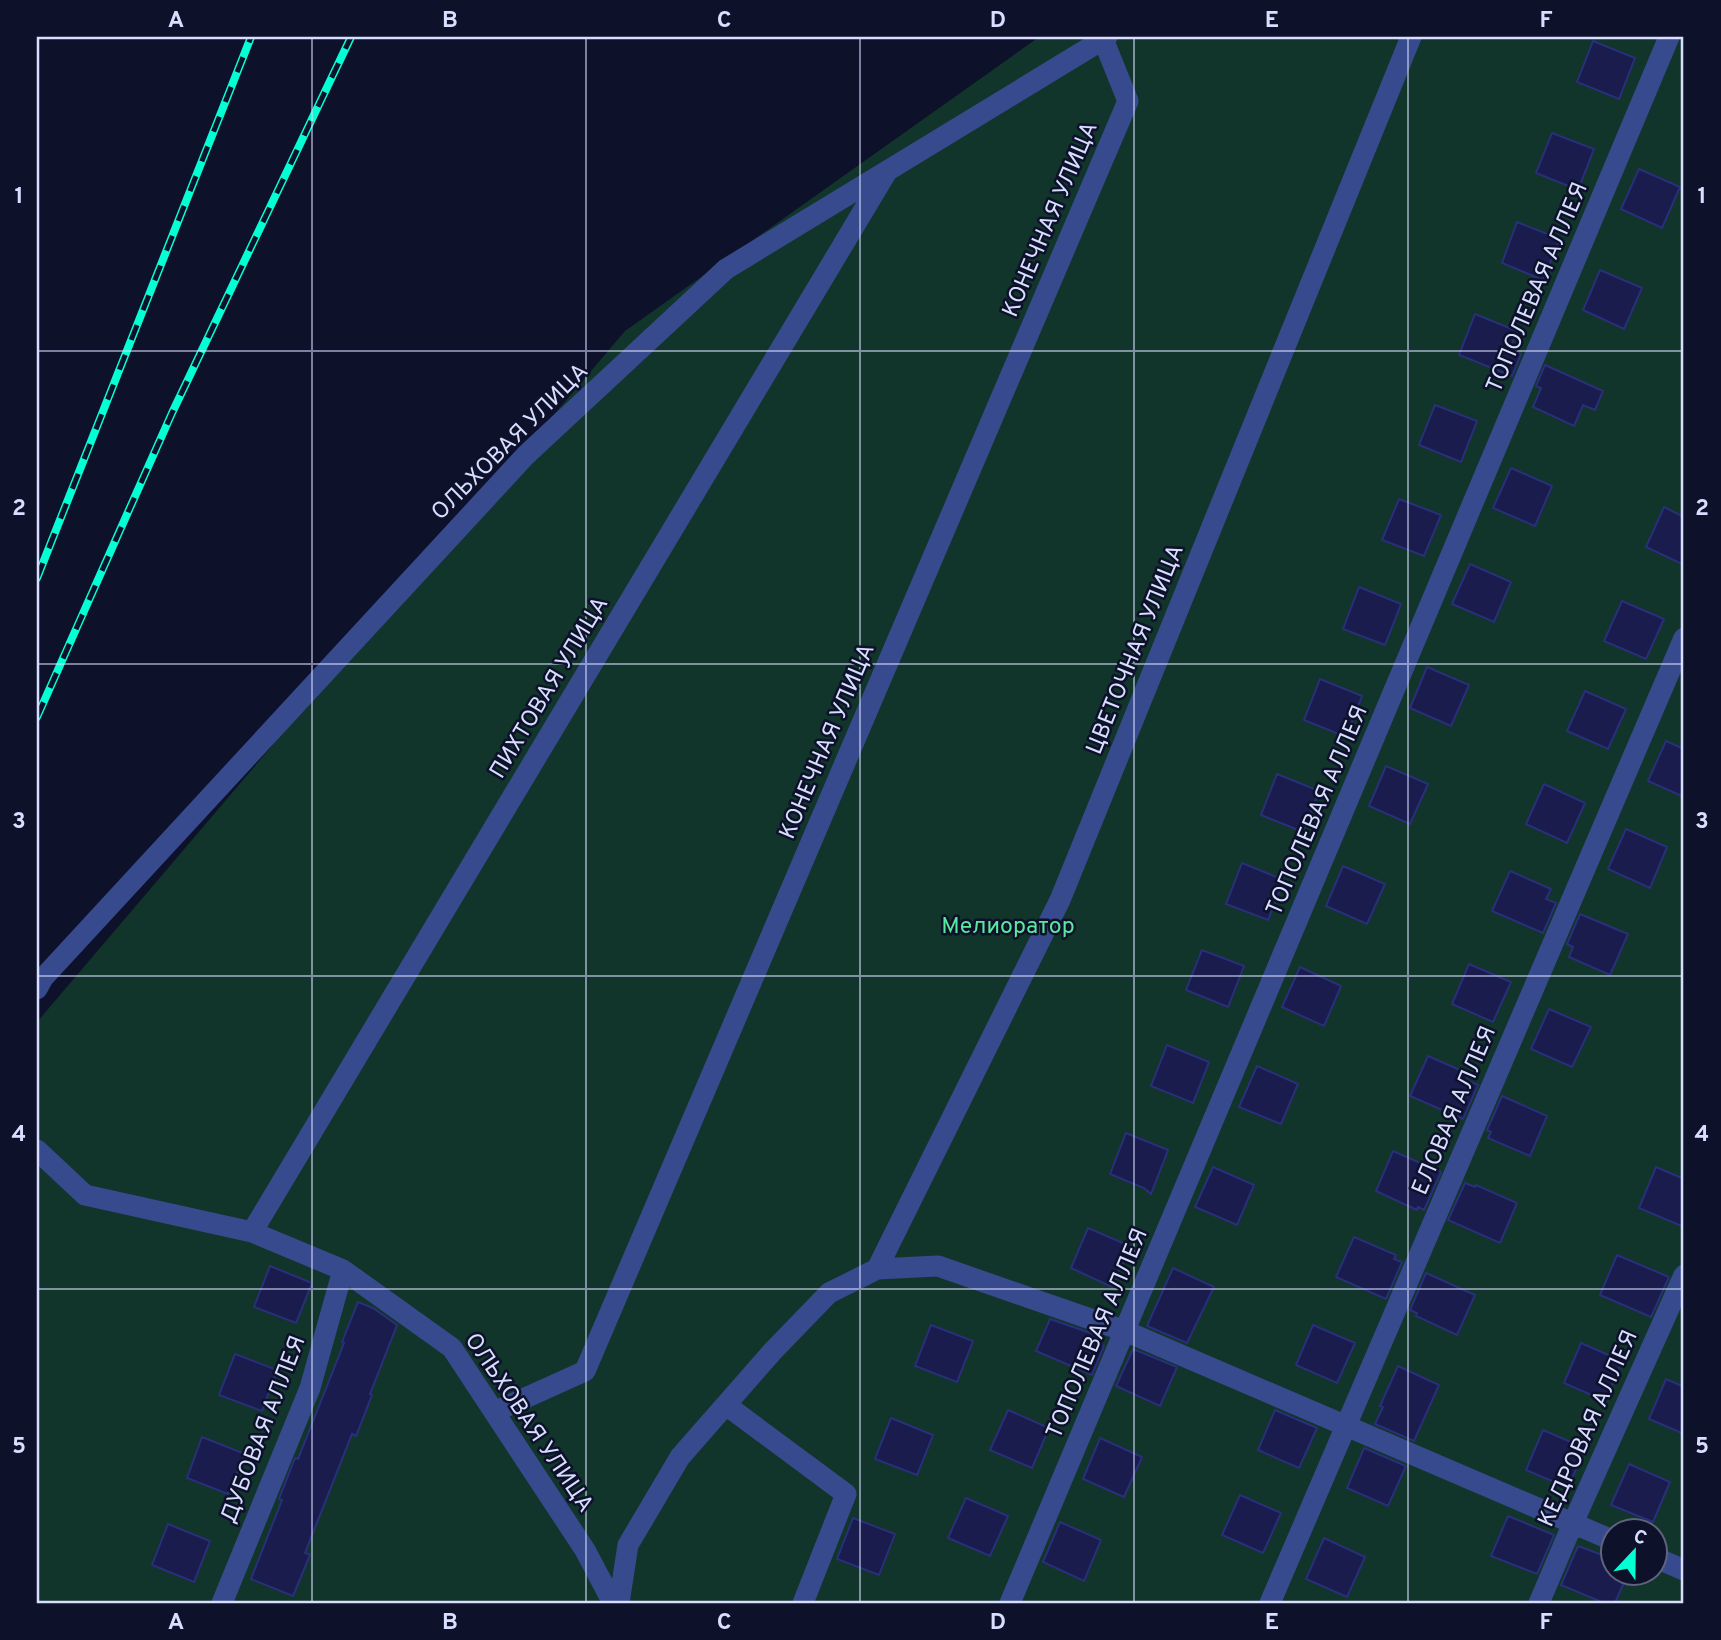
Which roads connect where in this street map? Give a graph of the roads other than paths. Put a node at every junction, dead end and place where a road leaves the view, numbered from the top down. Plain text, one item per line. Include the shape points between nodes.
1 (1411, 37) edge
2 (1669, 37) edge
3 (1105, 38) edge
4 (888, 170) junction
5 (1684, 638) edge
6 (37, 989) edge
7 (40, 1160) edge
8 (253, 1232) junction
9 (877, 1269) junction
10 (343, 1270) junction
11 (1684, 1275) edge
12 (1125, 1331) junction
13 (726, 1405) junction
14 (494, 1412) junction
15 (1346, 1426) junction
16 (1573, 1522) junction
17 (1598, 1534) edge
18 (222, 1603) edge
19 (613, 1603) edge
20 (619, 1603) edge
21 (803, 1603) edge
22 (1010, 1603) edge
23 (1270, 1603) edge
24 (1539, 1603) edge

1 - 9 street, ЦВЕТОЧНАЯ УЛИЦА via 1060,900
2 - 12 street, ТОПОЛЕВАЯ АЛЛЕЯ
3 - 4 street, ОЛЬХОВАЯ УЛИЦА
3 - 14 street, КОНЕЧНАЯ УЛИЦА via 1128,101 585,1371
4 - 6 street, ОЛЬХОВАЯ УЛИЦА via 726,269 526,455
4 - 8 street, ПИХТОВАЯ УЛИЦА
5 - 15 street, ЕЛОВАЯ АЛЛЕЯ
7 - 8 street, ОЛЬХОВАЯ УЛИЦА via 85,1195
8 - 10 street, ОЛЬХОВАЯ УЛИЦА
9 - 12 street via 938,1266
9 - 13 street via 829,1293
10 - 14 street, ОЛЬХОВАЯ УЛИЦА via 452,1348
10 - 18 street, ДУБОВАЯ АЛЛЕЯ via 310,1388
11 - 16 street, КЕДРОВАЯ АЛЛЕЯ
12 - 15 street
12 - 22 street, ТОПОЛЕВАЯ АЛЛЕЯ
13 - 20 street via 680,1457 628,1545
13 - 21 street via 846,1494
14 - 19 street, ОЛЬХОВАЯ УЛИЦА via 585,1550
15 - 16 street
15 - 23 street, ЕЛОВАЯ АЛЛЕЯ
16 - 17 street
16 - 24 street, КЕДРОВАЯ АЛЛЕЯ

